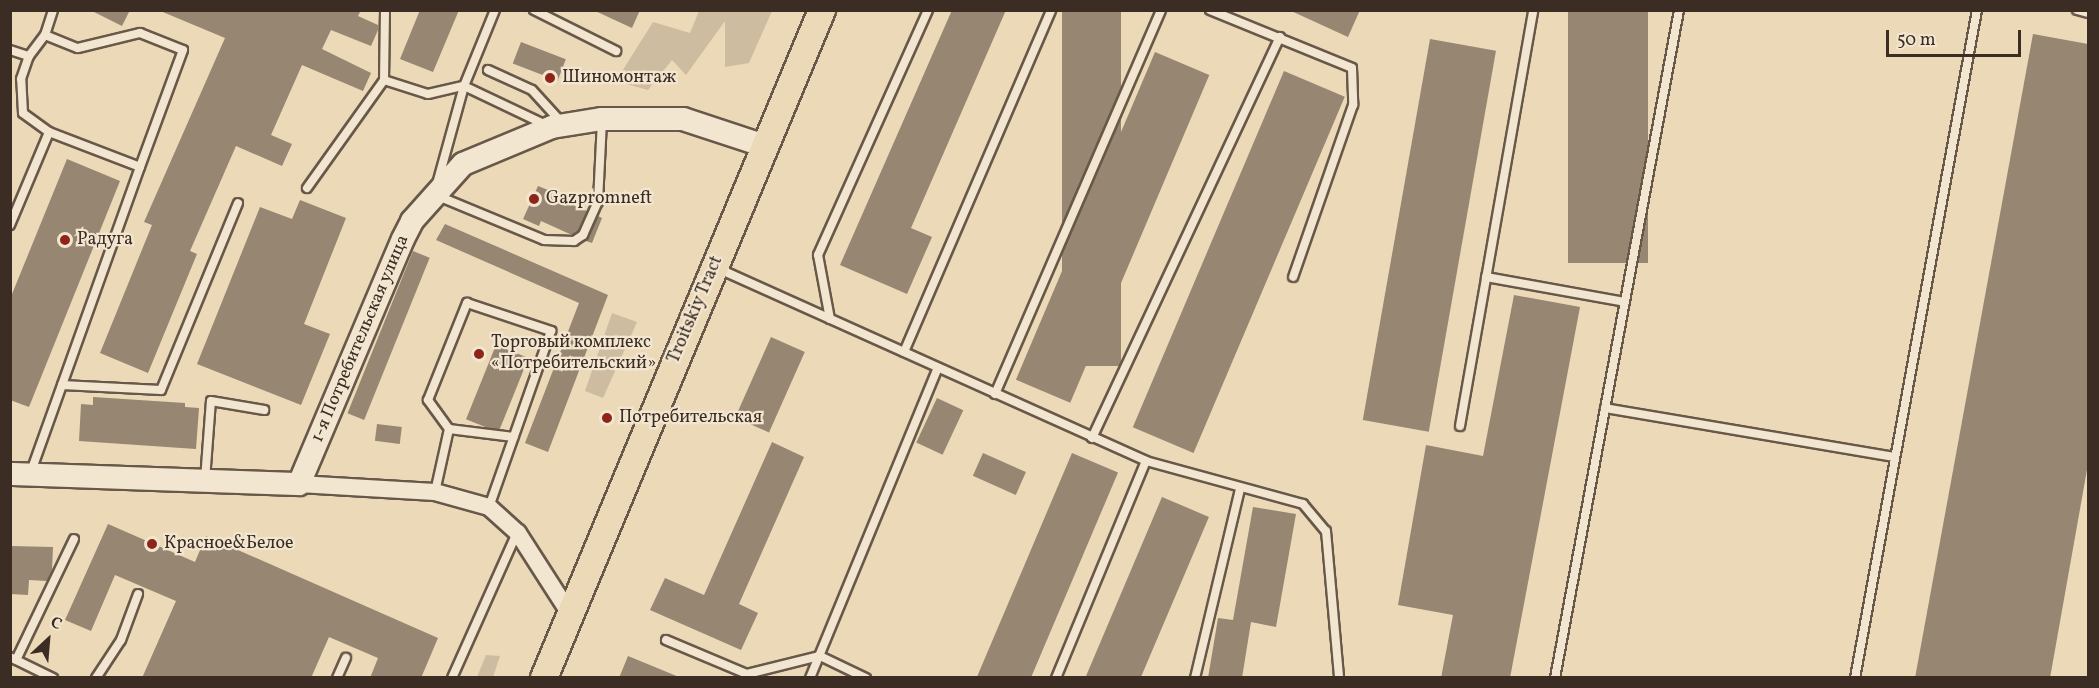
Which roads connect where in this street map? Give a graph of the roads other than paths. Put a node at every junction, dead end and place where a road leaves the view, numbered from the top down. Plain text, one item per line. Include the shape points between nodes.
1 (53, 10) edge
2 (385, 10) edge
3 (495, 10) edge
4 (534, 10) edge
5 (822, 10) edge
6 (928, 10) edge
7 (1051, 10) edge
8 (1161, 10) edge
9 (1210, 10) edge
10 (1533, 10) edge
11 (1679, 10) edge
12 (1977, 10) edge
13 (2077, 10) edge
14 (545, 13) edge
15 (2088, 13) edge
16 (45, 35) junction
17 (1280, 37) junction
18 (10, 50) edge
19 (616, 51) dead end
20 (28, 56) junction
21 (488, 70) dead end
22 (384, 80) junction
23 (464, 86) junction
24 (602, 119) junction
25 (558, 126) junction
26 (49, 132) junction
27 (765, 146) junction
28 (140, 167) junction
29 (307, 188) dead end
30 (434, 195) junction
31 (238, 203) dead end
32 (10, 225) edge
33 (714, 267) junction
34 (1293, 277) dead end
35 (1486, 277) junction
36 (1625, 302) junction
37 (830, 319) junction
38 (904, 352) junction
39 (938, 368) junction
40 (62, 385) junction
41 (995, 394) junction
42 (1605, 408) junction
43 (264, 410) dead end
44 (1460, 426) dead end
45 (449, 429) junction
46 (514, 437) junction
47 (1092, 438) junction
48 (1895, 457) junction
49 (1146, 461) junction
50 (20, 475) edge
51 (205, 481) junction
52 (299, 484) junction
53 (1240, 489) junction
54 (435, 492) junction
55 (489, 507) junction
56 (518, 533) junction
57 (74, 539) dead end
58 (138, 594) dead end
59 (570, 614) junction
60 (666, 640) dead end
61 (820, 656) junction
62 (13, 658) edge
63 (346, 658) dead end
64 (53, 678) edge
65 (96, 678) edge
66 (337, 678) edge
67 (452, 678) edge
68 (544, 678) edge
69 (810, 678) edge
70 (866, 678) edge
71 (1056, 678) edge
72 (1195, 678) edge
73 (1340, 678) edge
74 (1555, 678) edge
75 (1855, 678) edge

1 - 16 lane
2 - 22 lane
3 - 23 lane
4 - 14 lane
5 - 27 main road, Troitskiy Tract
6 - 37 lane via 818,255
7 - 38 lane
8 - 41 lane
9 - 17 lane
10 - 35 lane
11 - 36 lane
12 - 48 lane
13 - 15 lane
14 - 19 lane
16 - 20 lane
16 - 28 lane via 78,48 140,33 183,50
17 - 34 lane via 1352,68 1353,105
17 - 47 lane
18 - 20 lane
20 - 26 lane via 21,79 23,113
21 - 25 lane via 532,90
22 - 23 lane via 428,94
22 - 29 lane
23 - 25 lane
23 - 30 lane
24 - 25 street, 1-я Потребительская улица
24 - 27 street, 1-я Потребительская улица via 683,119
24 - 30 lane via 597,202 583,235 574,241 544,240
25 - 30 street, 1-я Потребительская улица via 463,164
26 - 28 lane
26 - 32 lane
27 - 33 main road, Troitskiy Tract
28 - 40 lane
30 - 52 street, 1-я Потребительская улица via 403,239
31 - 40 lane via 161,390
33 - 37 lane
33 - 59 main road, Troitskiy Tract
35 - 36 lane
35 - 44 lane
36 - 42 lane
37 - 38 lane
38 - 39 lane
39 - 41 lane
39 - 61 lane
40 - 50 lane
41 - 47 lane
42 - 48 lane
42 - 74 lane
43 - 51 lane via 211,401
45 - 46 lane
45 - 46 lane via 428,400 467,303 551,332
45 - 54 lane
46 - 55 lane
47 - 49 lane
48 - 75 lane
49 - 53 lane
49 - 71 lane
50 - 51 street
51 - 52 street
52 - 54 street
53 - 72 lane
53 - 73 lane via 1302,504 1326,531
54 - 55 street
55 - 56 street
56 - 59 street
56 - 67 lane
57 - 62 lane
58 - 65 lane via 121,640
59 - 68 main road, Troitskiy Tract
60 - 61 lane via 747,674
61 - 69 lane
61 - 70 lane
62 - 64 lane
63 - 66 lane

